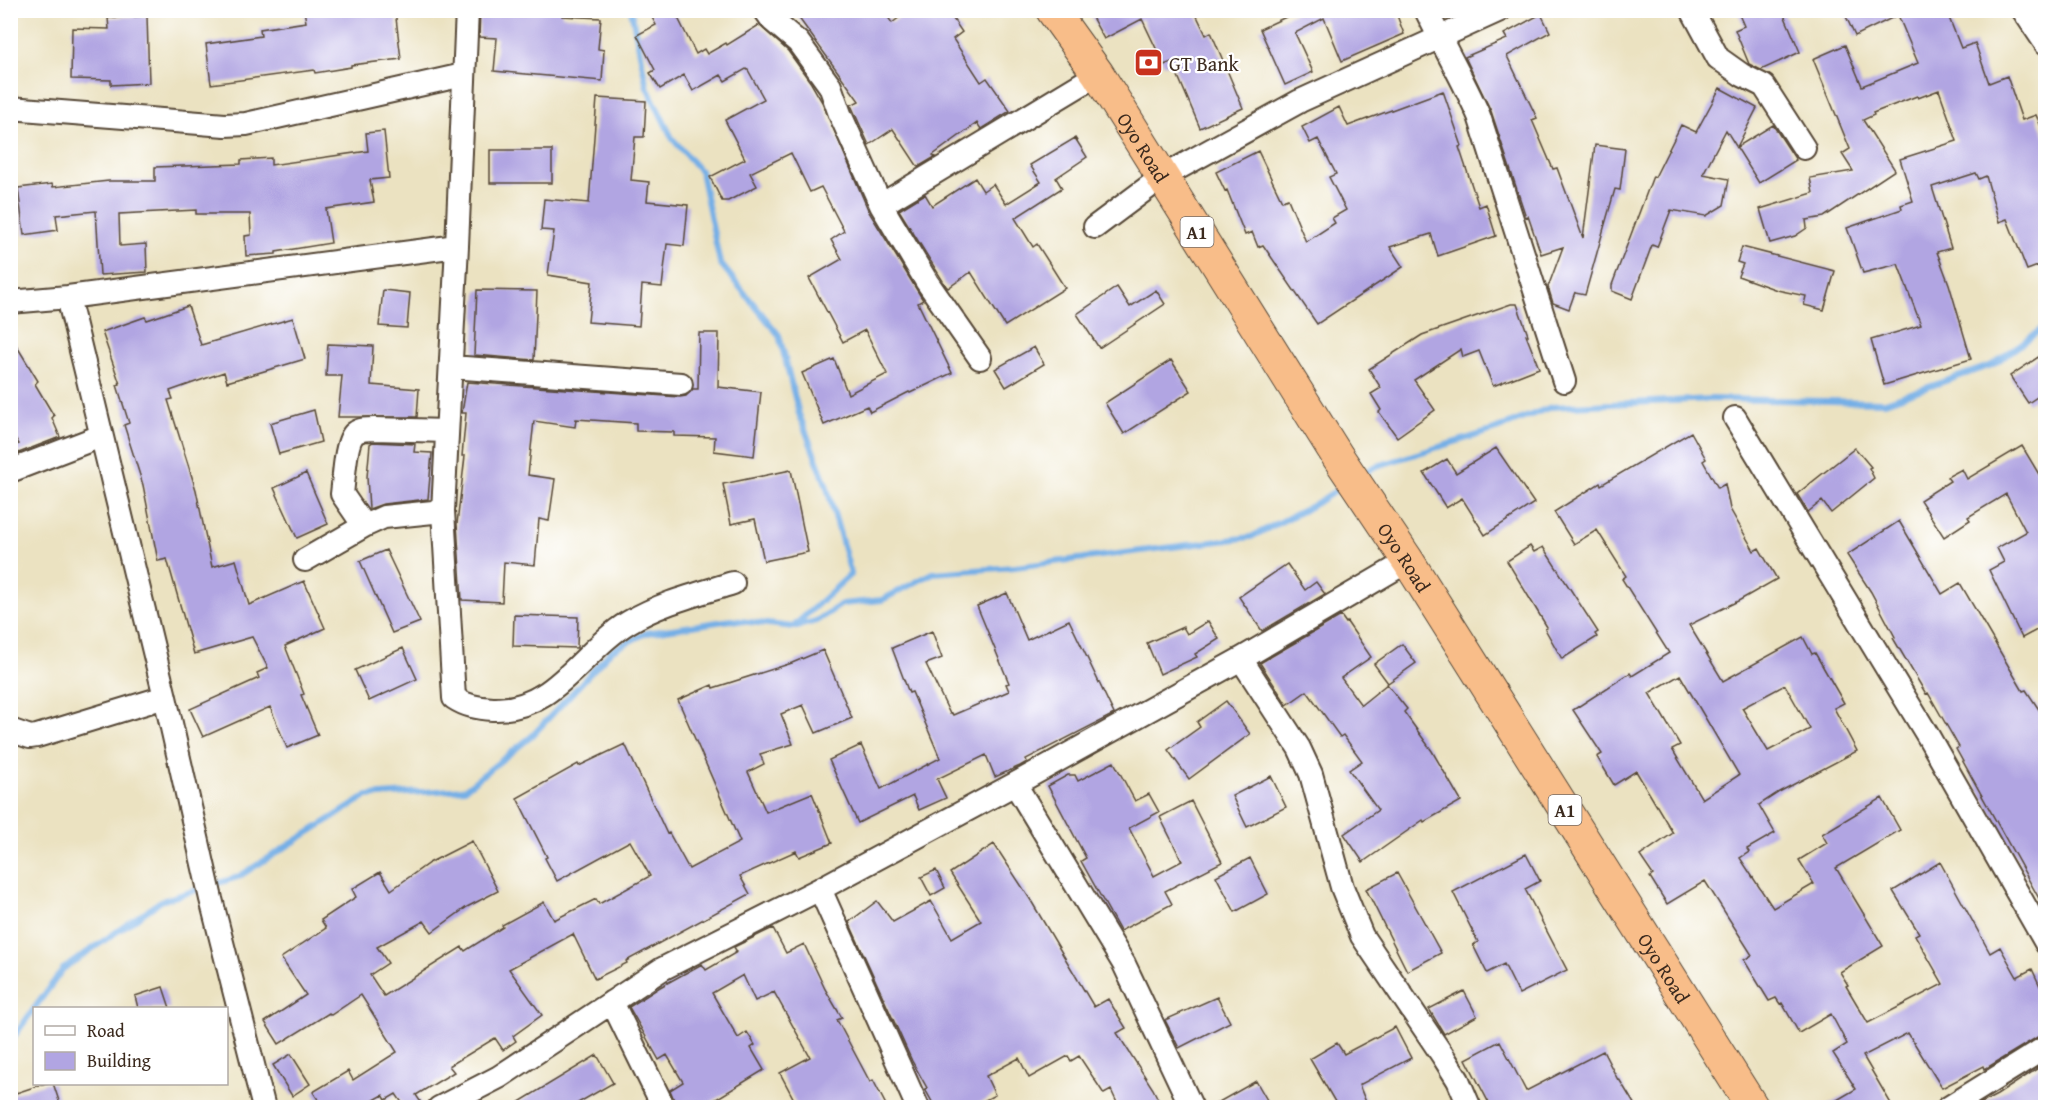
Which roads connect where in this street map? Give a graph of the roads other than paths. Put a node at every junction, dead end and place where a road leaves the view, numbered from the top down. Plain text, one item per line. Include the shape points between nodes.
1 (467, 10) edge
2 (765, 10) edge
3 (1052, 10) edge
4 (1426, 10) edge
5 (1500, 10) edge
6 (1692, 10) edge
7 (2023, 10) edge
8 (1439, 38) junction
9 (2046, 44) edge
10 (1098, 74) junction
11 (463, 75) junction
12 (10, 108) edge
13 (1804, 148) dead end
14 (1162, 177) junction
15 (881, 206) junction
16 (1095, 227) dead end
17 (457, 246) junction
18 (68, 297) junction
19 (10, 302) edge
20 (980, 358) dead end
21 (451, 367) junction
22 (1564, 381) dead end
23 (681, 384) dead end
24 (1735, 418) dead end
25 (447, 431) junction
26 (101, 436) junction
27 (10, 471) edge
28 (442, 512) junction
29 (364, 526) junction
30 (305, 560) dead end
31 (1408, 561) junction
32 (733, 583) dead end
33 (1241, 659) junction
34 (165, 697) junction
35 (10, 729) edge
36 (1015, 784) junction
37 (820, 889) junction
38 (2046, 943) edge
39 (612, 1002) junction
40 (2046, 1047) edge
41 (264, 1107) edge
42 (440, 1107) edge
43 (664, 1107) edge
44 (918, 1107) edge
45 (1192, 1107) edge
46 (1470, 1107) edge
47 (1753, 1107) edge
48 (1948, 1107) edge

1 - 11 street
2 - 15 street via 798,42 830,86
3 - 10 highway, Oyo Road / A1
4 - 8 street
5 - 8 street
6 - 13 street via 1718,58 1764,86
7 - 9 street
8 - 14 street via 1300,101
8 - 22 street via 1479,116
10 - 14 highway, Oyo Road / A1
10 - 15 street
11 - 12 street via 246,124
11 - 17 street
14 - 16 street
14 - 31 highway, Oyo Road / A1
15 - 20 street
17 - 18 street
17 - 21 street
18 - 19 street
18 - 26 street
21 - 23 street
21 - 25 street
24 - 38 street via 1928,735
25 - 28 street
25 - 29 street via 364,429 354,434 348,443 342,494
26 - 27 street
26 - 34 street
28 - 29 street via 384,517
28 - 32 street via 454,698 465,705 504,709 535,701 627,623 657,608
29 - 30 street
31 - 33 street
31 - 47 highway, Oyo Road / A1
33 - 36 street
33 - 46 street via 1299,748 1311,774 1342,887 1362,936 1443,1056
34 - 35 street via 37,736
34 - 41 street
36 - 37 street
36 - 45 street via 1124,964
37 - 39 street via 662,969
37 - 44 street
39 - 42 street via 499,1077
39 - 43 street
40 - 48 street

